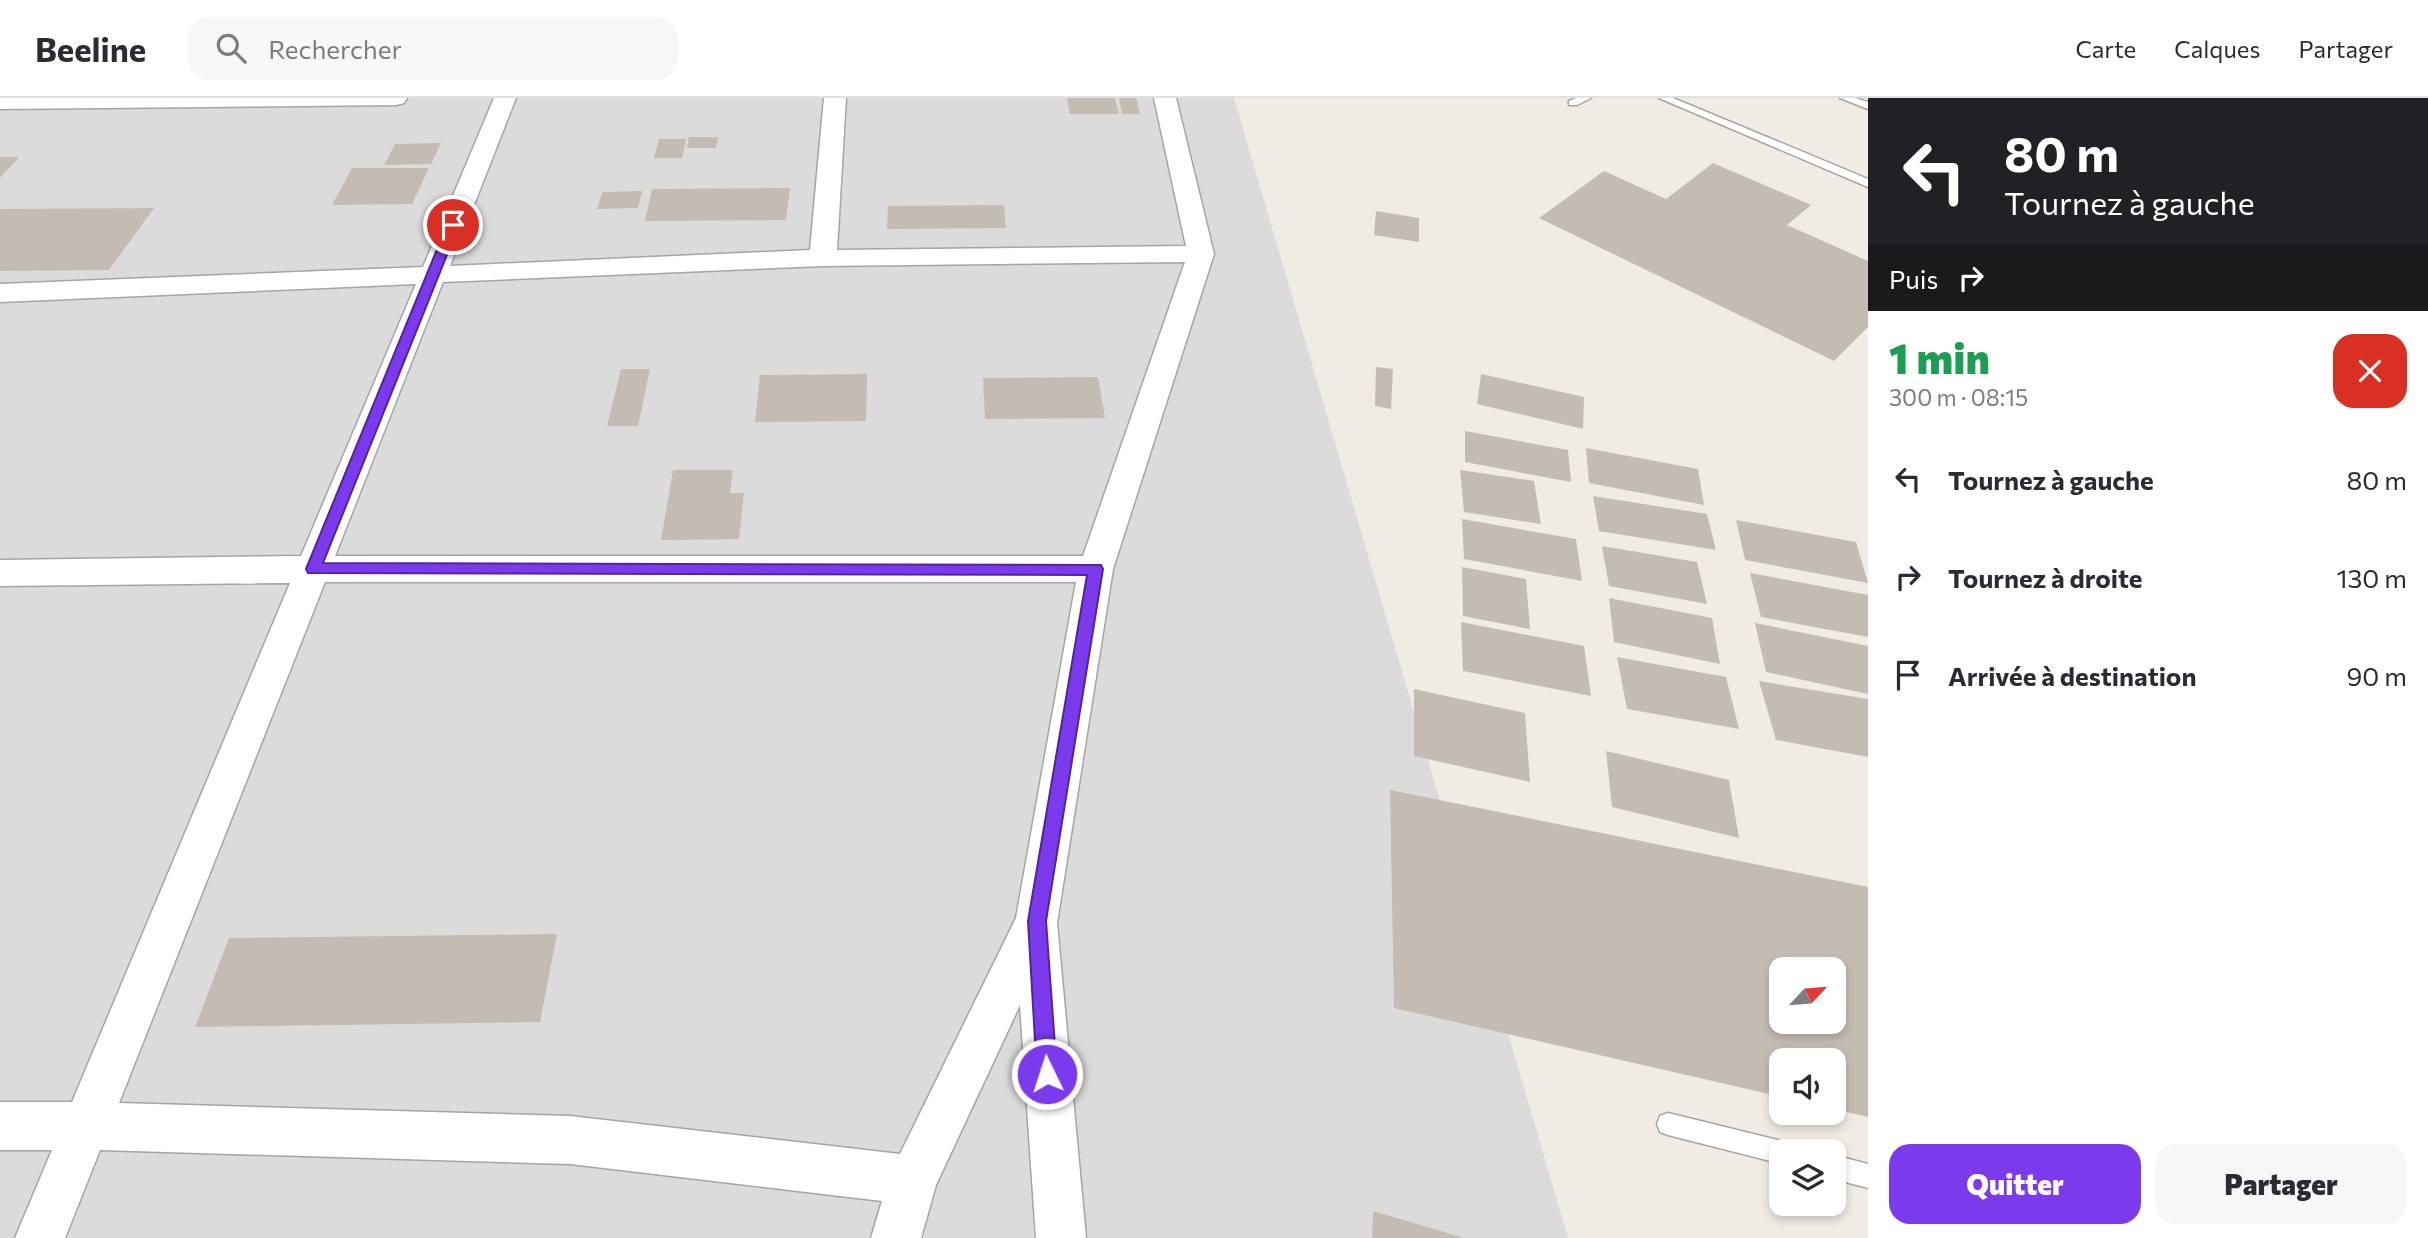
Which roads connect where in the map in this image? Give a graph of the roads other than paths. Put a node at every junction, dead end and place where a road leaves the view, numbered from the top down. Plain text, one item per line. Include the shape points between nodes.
1 (396, 98) edge
2 (505, 98) edge
3 (835, 98) edge
4 (1165, 98) edge
5 (1586, 98) edge
6 (1664, 98) edge
7 (1845, 98) edge
8 (0, 102) edge
9 (1573, 103) dead end
10 (1868, 106) edge
11 (1868, 183) edge
12 (1201, 254) junction
13 (823, 258) junction
14 (432, 276) junction
15 (0, 293) edge
16 (314, 569) junction
17 (1096, 569) junction
18 (0, 573) edge
19 (1037, 921) junction
20 (1668, 1124) dead end
21 (0, 1126) edge
22 (87, 1126) junction
23 (1769, 1150) edge
24 (1846, 1170) edge
25 (1868, 1176) edge
26 (914, 1180) junction
27 (40, 1238) edge
28 (896, 1238) edge
29 (1061, 1238) edge

1 - 8 street
2 - 14 street
3 - 13 street
4 - 12 street
5 - 9 lane
6 - 11 lane
7 - 10 lane
12 - 13 street
12 - 17 street
13 - 14 street
14 - 15 street
14 - 16 street
16 - 17 street
16 - 18 street
16 - 22 street
17 - 19 street
19 - 26 street
19 - 29 street
20 - 23 lane
21 - 22 street
22 - 26 street via 570,1140
22 - 27 street
24 - 25 lane
26 - 28 street

